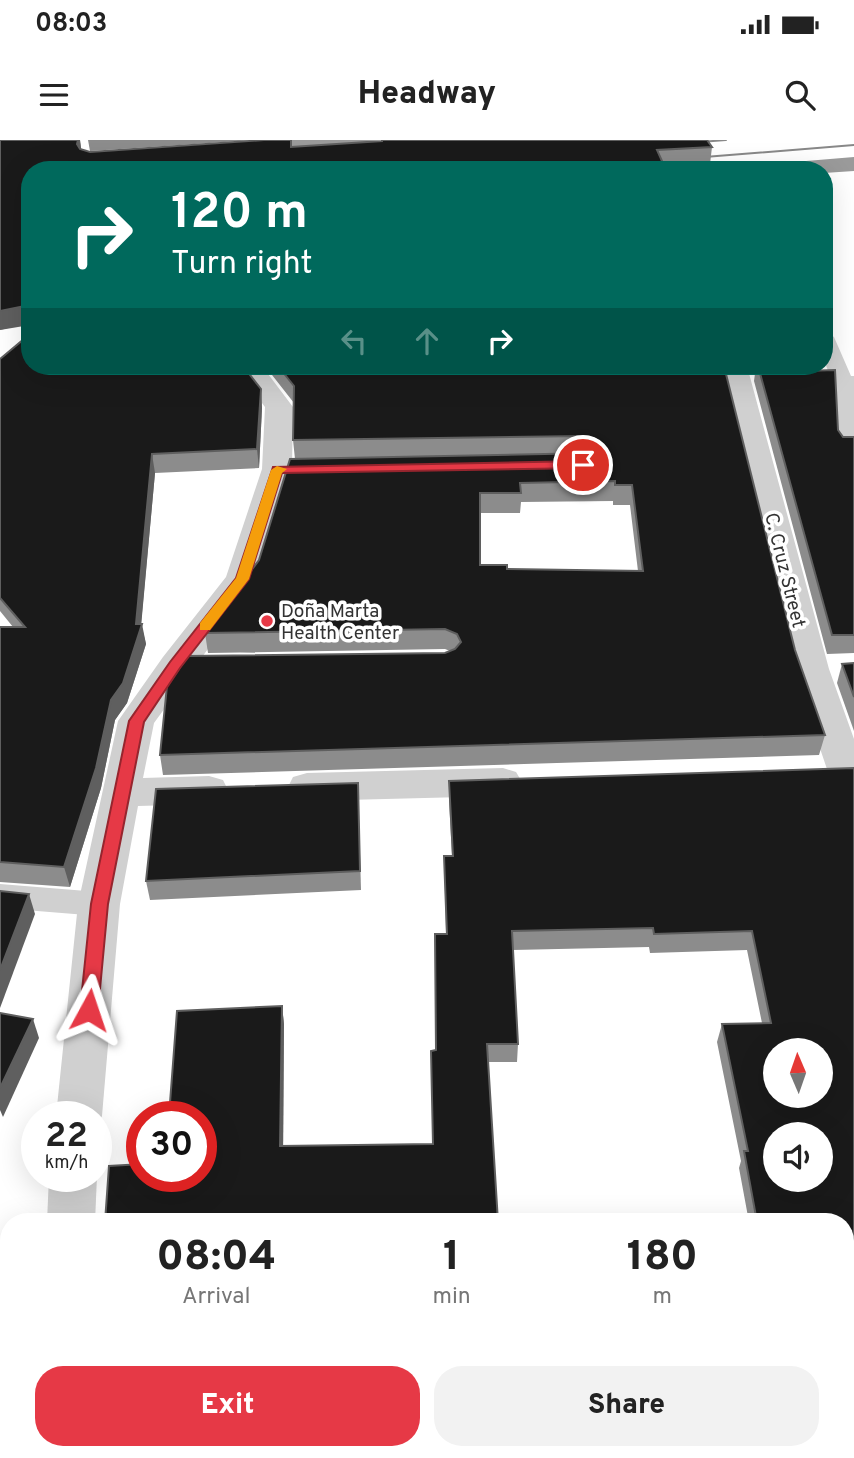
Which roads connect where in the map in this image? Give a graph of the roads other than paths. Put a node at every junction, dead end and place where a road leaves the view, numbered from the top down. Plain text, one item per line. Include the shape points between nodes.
1 (371, 140) edge
2 (218, 151) edge
3 (854, 164) edge
4 (833, 166) edge
5 (833, 354) edge
6 (255, 375) edge
7 (736, 375) edge
8 (849, 382) edge
9 (847, 448) edge
10 (211, 664) edge
11 (175, 665) junction
12 (851, 771) edge
13 (806, 773) edge
14 (532, 781) edge
15 (120, 793) junction
16 (0, 896) edge
17 (99, 904) junction
18 (80, 1101) edge
19 (72, 1192) edge
20 (71, 1213) edge

1 - 2 highway
3 - 4 highway
5 - 8 lane
6 - 11 street via 279,407 290,469 242,579
7 - 12 street, C. Cruz Street via 827,669
8 - 9 lane
10 - 11 lane
11 - 15 street via 136,721
12 - 13 street
14 - 15 street
15 - 17 street
16 - 17 lane
17 - 18 street
19 - 20 street

